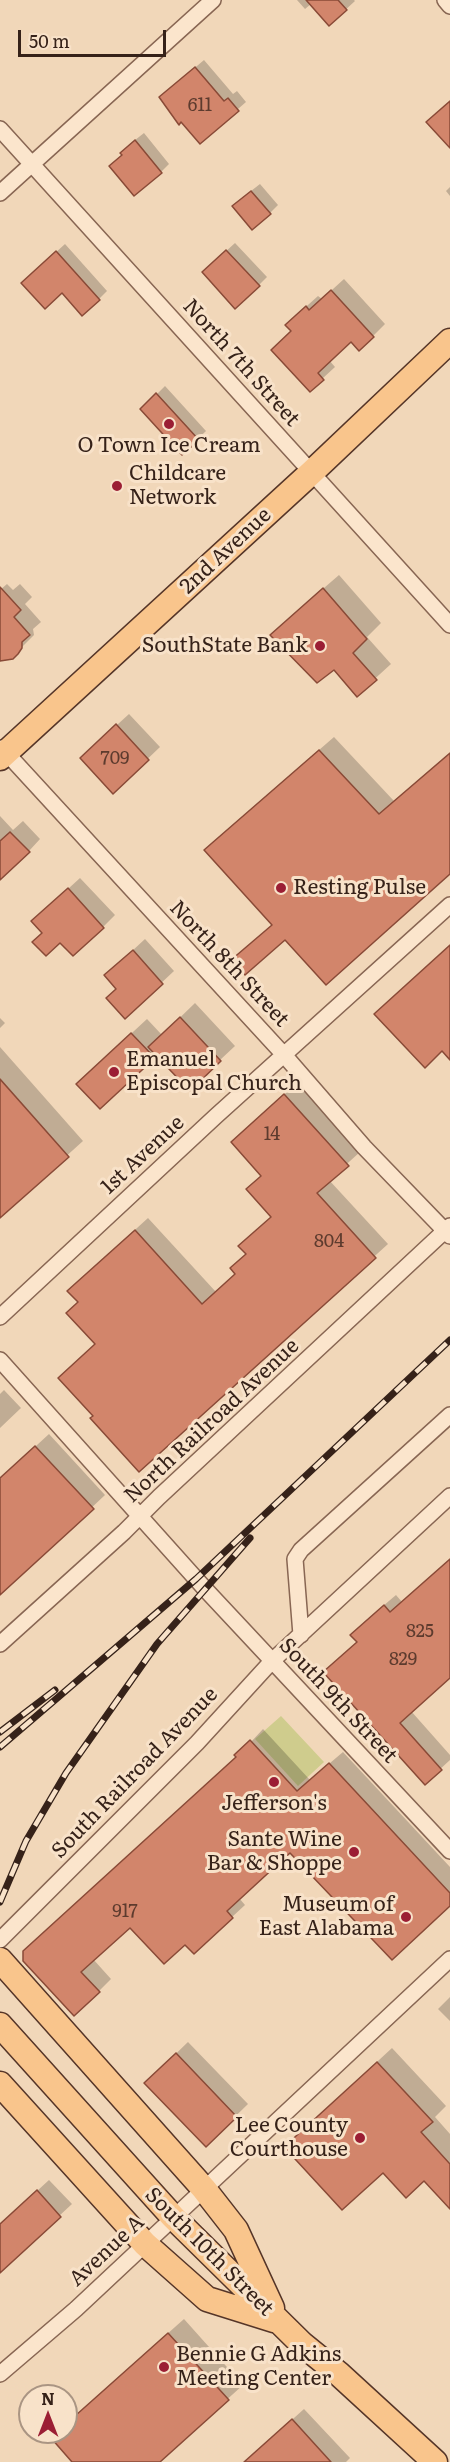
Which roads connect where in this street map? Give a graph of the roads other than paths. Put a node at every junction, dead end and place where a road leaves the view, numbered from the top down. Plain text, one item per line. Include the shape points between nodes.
1 (213, 0) edge
2 (445, 0) edge
3 (450, 6) edge
4 (0, 129) edge
5 (32, 164) junction
6 (0, 193) edge
7 (450, 341) edge
8 (312, 472) junction
9 (450, 625) edge
10 (2, 752) edge
11 (450, 905) edge
12 (285, 1056) junction
13 (448, 1231) edge
14 (0, 1317) edge
15 (0, 1360) edge
16 (450, 1415) edge
17 (450, 1496) edge
18 (141, 1516) junction
19 (301, 1635) junction
20 (0, 1644) edge
21 (272, 1661) junction
22 (450, 1851) edge
23 (0, 1940) edge
24 (450, 1959) edge
25 (0, 1960) edge
26 (0, 2025) edge
27 (0, 2084) edge
28 (204, 2189) junction
29 (166, 2210) junction
30 (145, 2244) junction
31 (278, 2321) junction
32 (0, 2374) edge
33 (435, 2462) edge

1 - 5 street
2 - 3 street
4 - 5 street, North 7th Street
5 - 6 street
5 - 8 street, North 7th Street
7 - 8 main road, 2nd Avenue
8 - 9 street, North 7th Street
8 - 10 main road, 2nd Avenue
10 - 12 street, North 8th Street
11 - 12 street, 1st Avenue
12 - 13 street, North 8th Street via 364,1147
12 - 14 street, 1st Avenue
13 - 18 street, North Railroad Avenue
15 - 18 street, South 9th Street
16 - 19 street via 301,1550 295,1559
17 - 19 street, South Railroad Avenue
18 - 20 street, North Railroad Avenue
18 - 21 street, South 9th Street
19 - 21 street, South Railroad Avenue
21 - 22 street, South 9th Street
21 - 23 street, South Railroad Avenue via 197,1743
24 - 28 street, Avenue A
25 - 28 main road
26 - 29 main road, South 10th Street
27 - 30 main road
28 - 29 street, Avenue A
28 - 31 main road via 236,2230
29 - 30 street, Avenue A
29 - 31 main road, South 10th Street
30 - 31 main road via 207,2299
30 - 32 street, Avenue A
31 - 33 main road, South 10th Street

